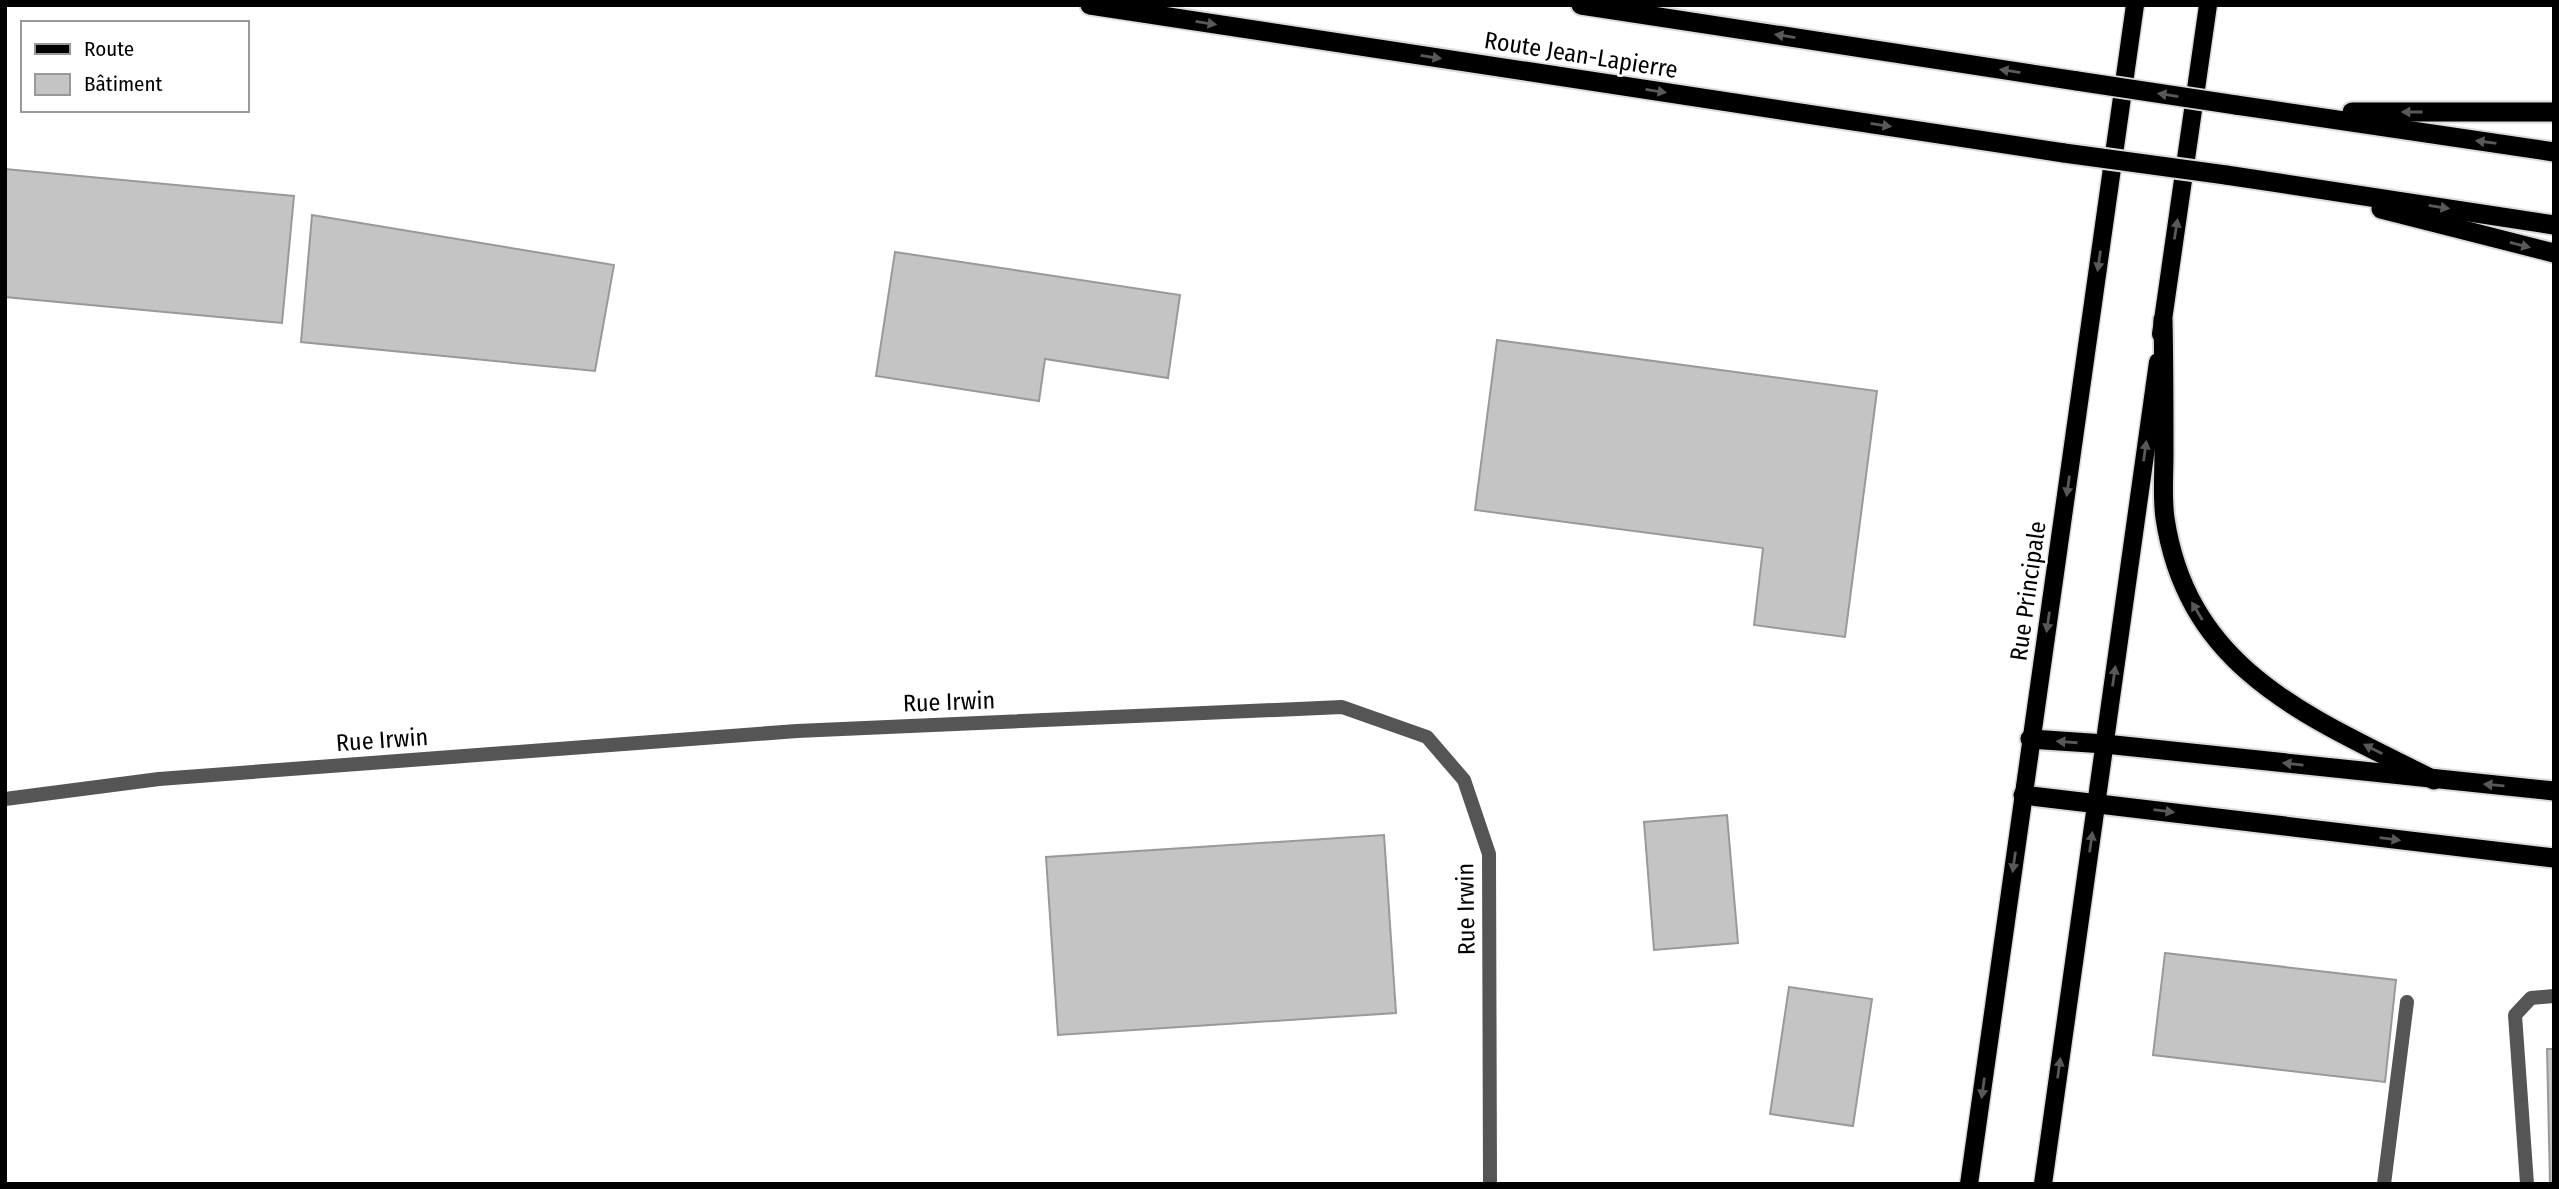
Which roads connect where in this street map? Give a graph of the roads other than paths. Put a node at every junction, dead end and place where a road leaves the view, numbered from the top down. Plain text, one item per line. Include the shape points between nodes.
1 (1090, 5) edge
2 (1581, 5) edge
3 (2135, 5) edge
4 (2208, 5) edge
5 (2282, 112) junction
6 (2554, 113) edge
7 (2554, 152) edge
8 (2264, 180) junction
9 (2554, 225) edge
10 (2554, 253) edge
11 (2163, 320) junction
12 (2030, 739) junction
13 (2105, 744) junction
14 (2434, 780) junction
15 (2554, 791) edge
16 (2023, 795) junction
17 (5, 799) edge
18 (2096, 802) junction
19 (2554, 858) edge
20 (2554, 996) edge
21 (2407, 1002) dead end
22 (1490, 1184) edge
23 (1969, 1184) edge
24 (2043, 1184) edge
25 (2384, 1184) edge
26 (2526, 1184) edge

1 -> 8 highway, Route Jean-Lapierre, bridge
5 -> 2 highway, Route Jean-Lapierre, bridge
3 -> 12 main road, Rue Principale
11 -> 4 main road
6 -> 5 highway
7 -> 5 highway
8 -> 9 highway
8 -> 10 highway
13 -> 11 main road
14 -> 11 highway via 2293,708 2256,681 2201,619 2186,592 2164,517
13 -> 12 highway
12 - 16 main road, Rue Principale
14 -> 13 highway
13 - 18 main road
15 -> 14 highway
16 - 18 highway
16 -> 23 main road, Rue Principale
17 - 22 street, Rue Irwin via 159,779 797,731 1342,708 1427,737 1464,780 1489,854
18 -> 19 highway
24 -> 18 main road
20 - 26 street via 2531,998 2515,1015
21 - 25 street

